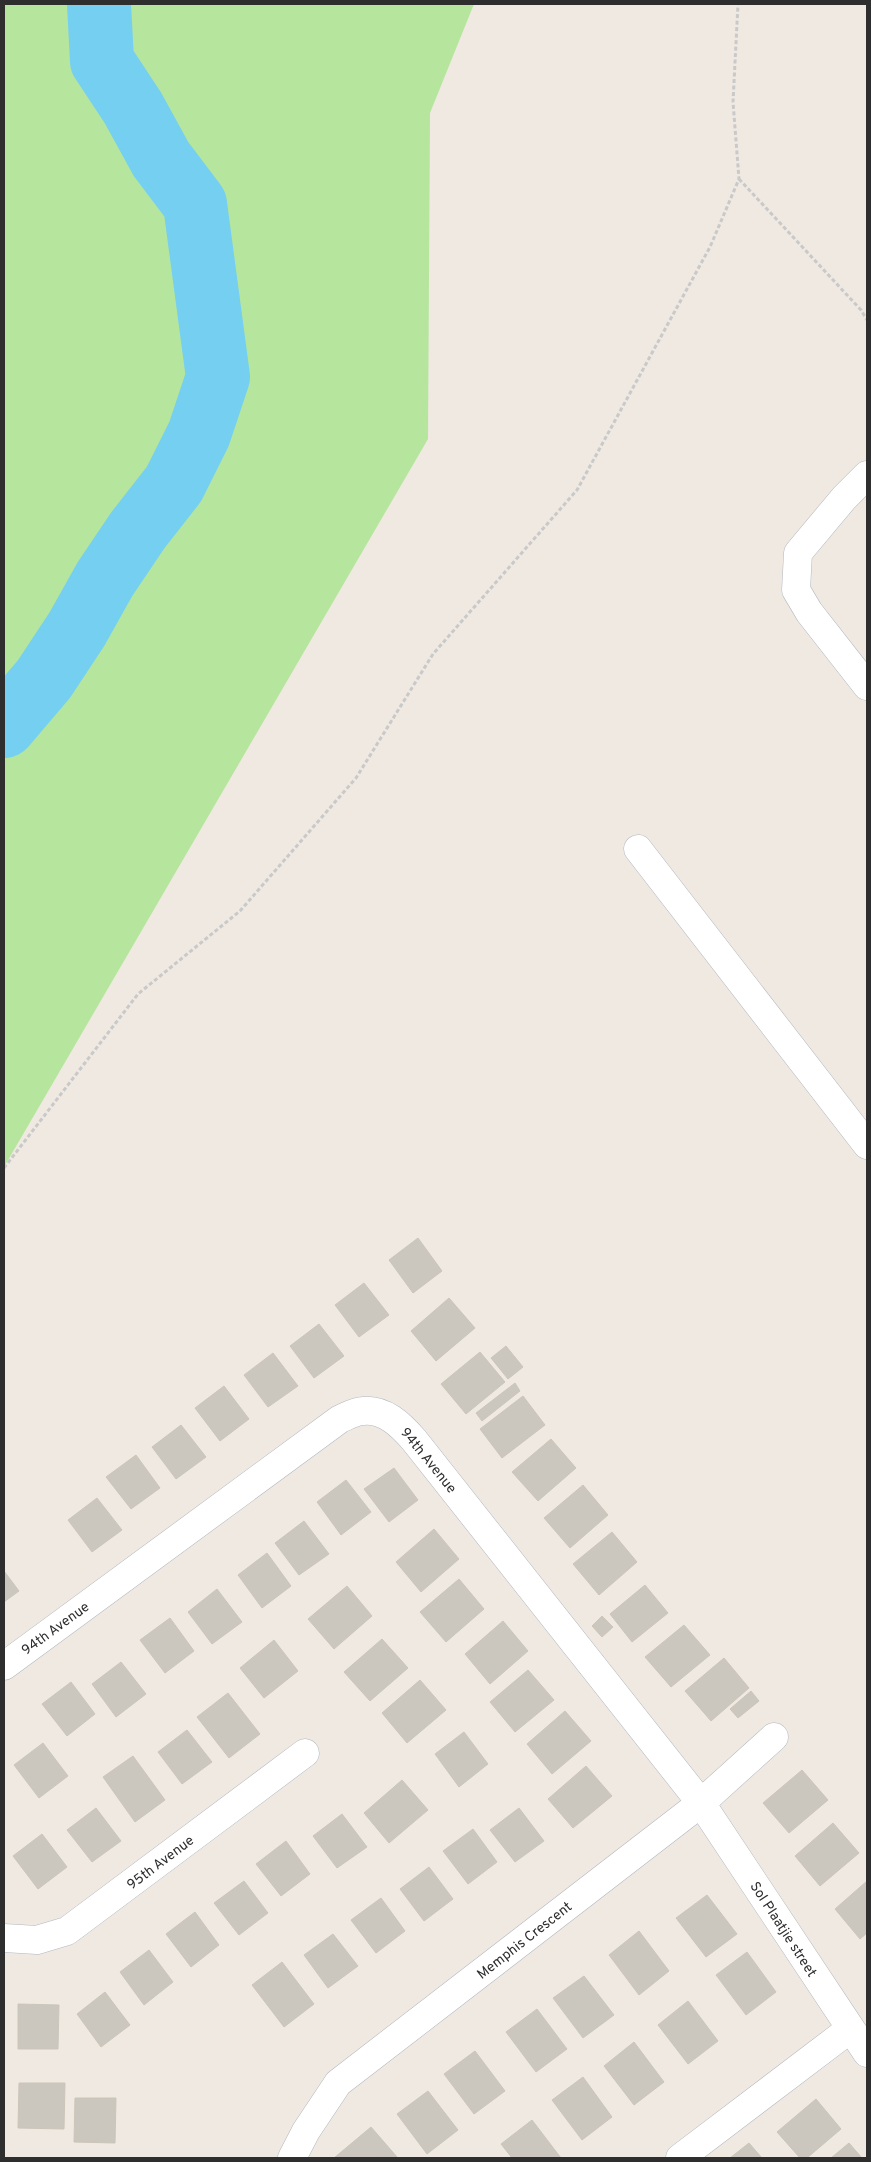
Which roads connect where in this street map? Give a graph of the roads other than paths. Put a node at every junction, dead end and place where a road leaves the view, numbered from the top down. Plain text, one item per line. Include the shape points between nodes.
1 (867, 475) edge
2 (867, 686) edge
3 (638, 849) dead end
4 (867, 1144) edge
5 (4, 1666) edge
6 (774, 1737) dead end
7 (305, 1753) dead end
8 (702, 1804) junction
9 (4, 1938) edge
10 (850, 2030) junction
11 (867, 2053) edge
12 (292, 2158) edge
13 (680, 2158) edge

1 - 2 street via 798,553 796,590 809,612
3 - 4 street
5 - 8 street, 94th Avenue via 340,1419 364,1411 385,1414 414,1440
6 - 8 street, Memphis Crescent
7 - 9 street, 95th Avenue via 67,1930 38,1940
8 - 10 street, Sol Plaatjie street
8 - 12 street, Memphis Crescent via 338,2083
10 - 11 street, Sol Plaatjie street
10 - 13 street

